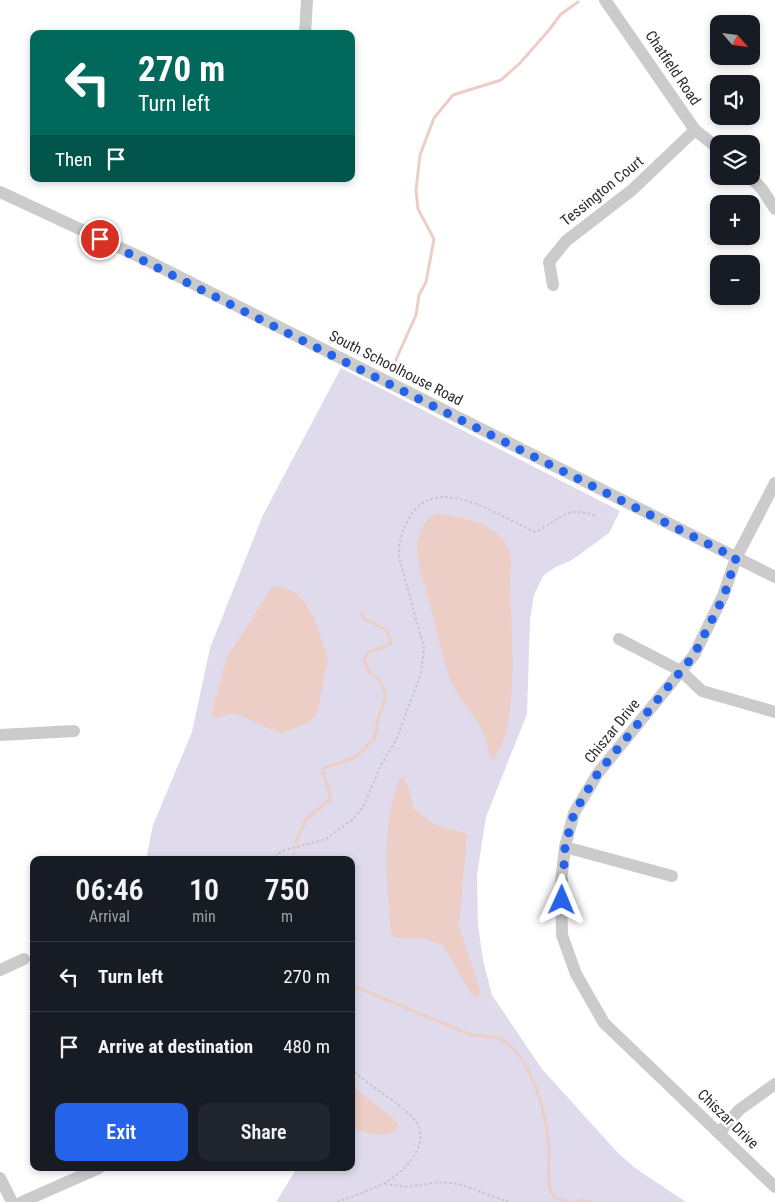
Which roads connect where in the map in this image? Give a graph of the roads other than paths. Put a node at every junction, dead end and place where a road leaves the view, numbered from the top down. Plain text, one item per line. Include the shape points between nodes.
1 (307, 0) edge
2 (605, 0) edge
3 (305, 30) edge
4 (695, 130) junction
5 (710, 142) edge
6 (758, 185) edge
7 (0, 192) edge
8 (775, 210) edge
9 (553, 285) dead end
10 (775, 483) edge
11 (736, 558) junction
12 (775, 577) edge
13 (619, 638) dead end
14 (681, 671) junction
15 (775, 712) edge
16 (74, 731) dead end
17 (0, 735) edge
18 (565, 847) junction
19 (672, 876) dead end
20 (24, 958) dead end
21 (0, 970) edge
22 (775, 1084) edge
23 (719, 1133) junction
24 (92, 1171) edge
25 (0, 1178) edge
26 (775, 1188) edge
27 (12, 1202) edge
28 (22, 1202) edge

1 - 3 street
2 - 4 street, Chatfield Road
4 - 5 street, Chatfield Road
4 - 9 street, Tessington Court via 632,190 566,241 549,262
6 - 8 street
7 - 11 street, South Schoolhouse Road via 159,267
10 - 11 street
11 - 12 street, South Schoolhouse Road
11 - 14 street, Chiszar Drive via 724,596 694,655
13 - 14 street
14 - 15 street via 702,691
14 - 18 street, Chiszar Drive via 598,773 574,813
16 - 17 street
18 - 19 street
18 - 23 street, Chiszar Drive via 561,883 562,935 576,974 604,1023
20 - 21 street
22 - 23 street via 739,1110
23 - 26 street, Chiszar Drive
24 - 28 street
25 - 27 street

